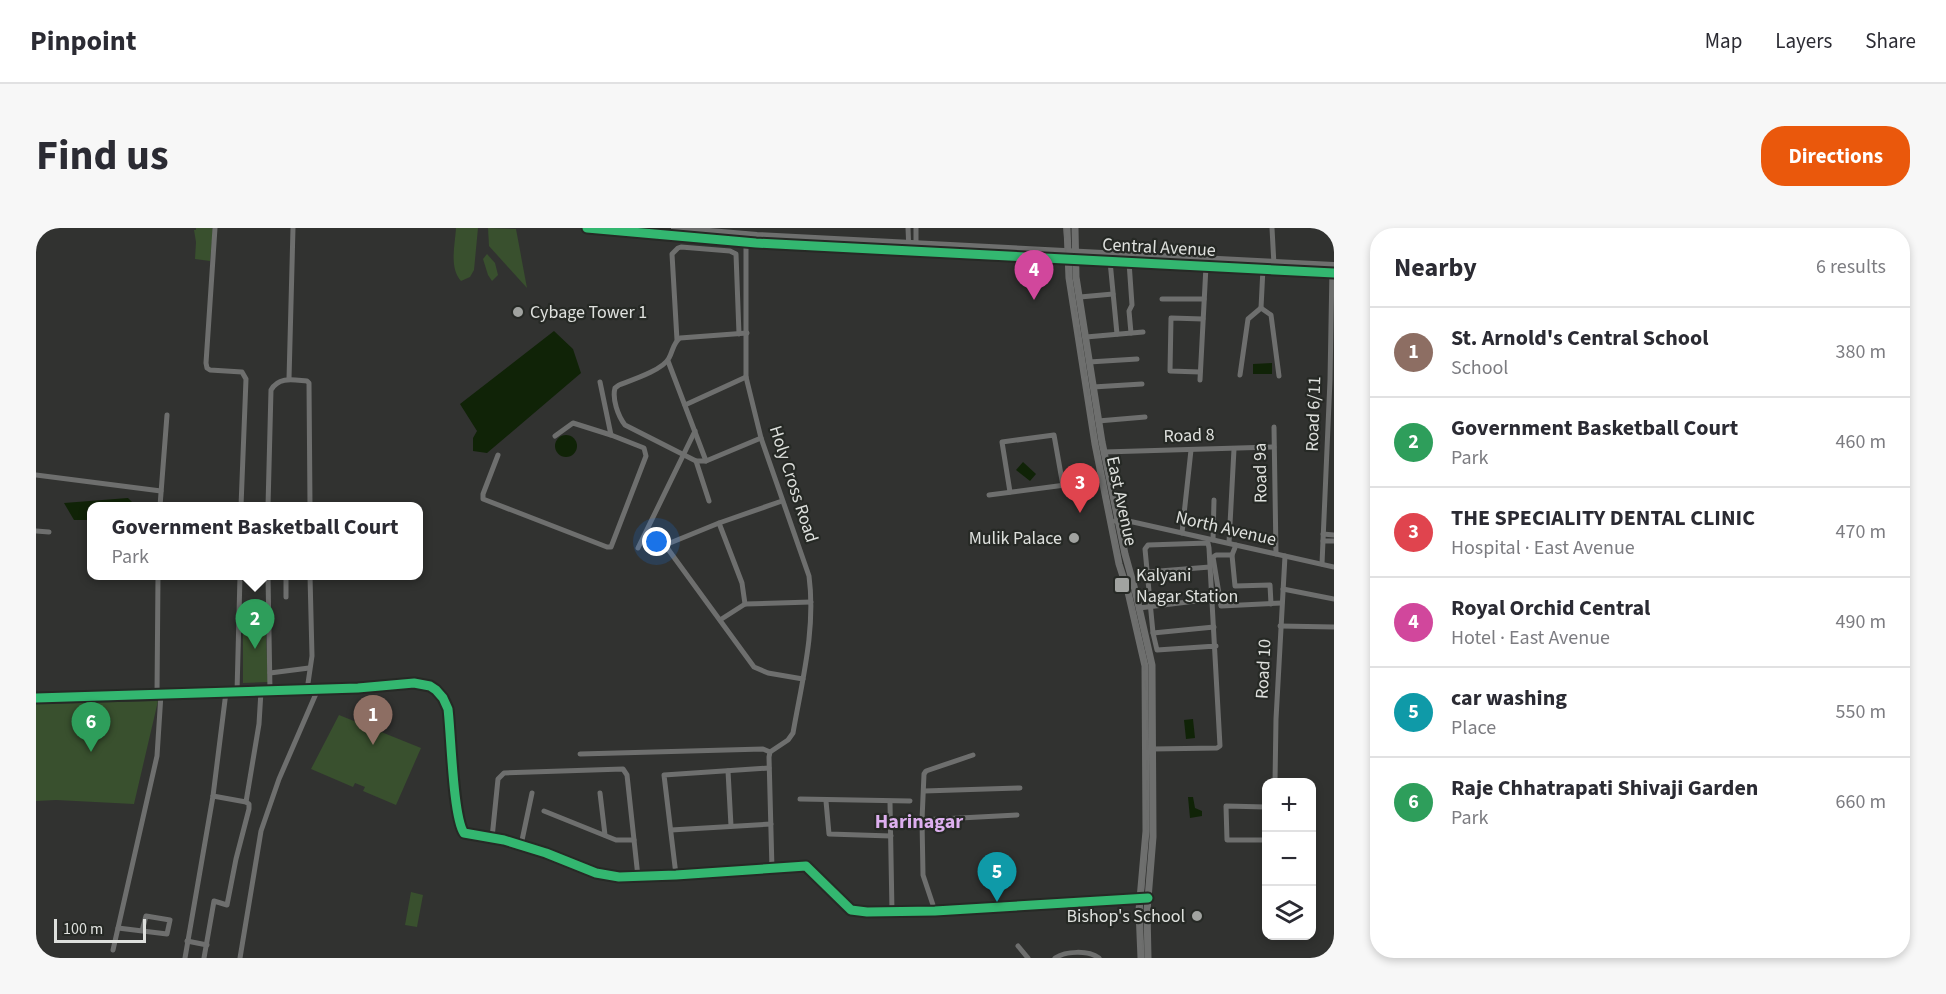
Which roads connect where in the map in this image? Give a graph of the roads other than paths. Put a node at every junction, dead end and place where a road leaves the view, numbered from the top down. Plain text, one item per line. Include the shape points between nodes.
1 (215, 228) edge
2 (293, 228) edge
3 (587, 228) edge
4 (674, 228) edge
5 (908, 228) edge
6 (916, 228) edge
7 (1067, 228) edge
8 (1075, 228) edge
9 (1272, 228) edge
10 (600, 229) edge
11 (644, 231) edge
12 (746, 234) junction
13 (746, 242) junction
14 (913, 242) junction
15 (1072, 251) junction
16 (913, 252) junction
17 (1072, 260) junction
18 (1110, 261) junction
19 (1129, 262) junction
20 (1274, 265) junction
21 (1333, 265) edge
22 (1206, 266) junction
23 (1263, 268) junction
24 (1333, 273) edge
25 (1113, 294) junction
26 (1080, 297) junction
27 (1162, 299) dead end
28 (1204, 299) junction
29 (1261, 308) junction
30 (1203, 319) junction
31 (1143, 332) dead end
32 (747, 333) junction
33 (1131, 333) junction
34 (739, 334) junction
35 (1117, 334) junction
36 (1086, 337) junction
37 (677, 340) junction
38 (1137, 359) dead end
39 (668, 361) junction
40 (1089, 362) junction
41 (1200, 372) junction
42 (1240, 375) dead end
43 (1279, 376) dead end
44 (746, 377) junction
45 (289, 379) junction
46 (1200, 380) dead end
47 (1332, 380) edge
48 (600, 382) dead end
49 (1142, 384) dead end
50 (1093, 387) junction
51 (685, 405) junction
52 (167, 415) dead end
53 (1145, 417) dead end
54 (1098, 421) junction
55 (1331, 425) edge
56 (1274, 427) dead end
57 (694, 431) junction
58 (611, 435) junction
59 (555, 436) dead end
60 (761, 438) junction
61 (1274, 447) junction
62 (1234, 448) junction
63 (1191, 450) junction
64 (1104, 452) junction
65 (682, 454) junction
66 (498, 455) dead end
67 (696, 461) junction
68 (706, 461) junction
69 (36, 475) edge
70 (1103, 480) junction
71 (1064, 486) junction
72 (160, 491) junction
73 (1010, 492) junction
74 (989, 495) dead end
75 (1214, 500) dead end
76 (709, 501) dead end
77 (782, 501) junction
78 (160, 502) edge
79 (241, 502) edge
80 (268, 502) edge
81 (310, 502) edge
82 (1114, 521) junction
83 (719, 523) junction
84 (36, 531) edge
85 (50, 532) dead end
86 (1182, 533) junction
87 (1334, 535) edge
88 (1323, 537) junction
89 (1213, 540) junction
90 (1334, 542) edge
91 (1233, 544) junction
92 (638, 548) dead end
93 (1276, 554) junction
94 (1232, 555) junction
95 (1285, 556) junction
96 (1322, 564) junction
97 (1210, 567) junction
98 (1334, 567) edge
99 (1147, 573) junction
100 (158, 580) edge
101 (240, 580) edge
102 (268, 580) edge
103 (286, 580) edge
104 (310, 580) edge
105 (1283, 589) junction
106 (286, 597) dead end
107 (1212, 599) junction
108 (1334, 599) edge
109 (811, 602) junction
110 (1282, 603) junction
111 (745, 604) junction
112 (1271, 604) junction
113 (1150, 606) junction
114 (1136, 609) junction
115 (720, 620) junction
116 (1280, 626) junction
117 (1214, 627) junction
118 (1334, 627) edge
119 (1153, 633) junction
120 (1216, 646) junction
121 (309, 668) junction
122 (270, 673) junction
123 (803, 679) junction
124 (318, 689) junction
125 (307, 690) junction
126 (261, 691) junction
127 (270, 691) junction
128 (225, 692) junction
129 (237, 692) junction
130 (159, 694) junction
131 (36, 698) edge
132 (1154, 749) junction
133 (770, 752) junction
134 (580, 754) dead end
135 (974, 755) dead end
136 (769, 768) junction
137 (728, 771) junction
138 (1275, 778) edge
139 (1020, 788) dead end
140 (924, 791) junction
141 (532, 793) dead end
142 (600, 793) dead end
143 (213, 796) junction
144 (800, 800) dead end
145 (826, 801) junction
146 (910, 801) dead end
147 (246, 802) junction
148 (890, 802) junction
149 (1262, 807) edge
150 (544, 811) dead end
151 (1017, 815) dead end
152 (922, 820) junction
153 (771, 824) junction
154 (731, 826) junction
155 (671, 830) junction
156 (1266, 832) edge
157 (605, 835) junction
158 (891, 836) junction
159 (492, 838) junction
160 (634, 840) junction
161 (520, 845) junction
162 (772, 868) junction
163 (676, 876) junction
164 (638, 877) junction
165 (1144, 898) junction
166 (935, 911) junction
167 (892, 912) junction
168 (118, 928) junction
169 (142, 931) junction
170 (187, 942) junction
171 (207, 945) junction
172 (1018, 946) dead end
173 (113, 950) dead end
174 (184, 958) edge
175 (204, 958) edge
176 (240, 958) edge
177 (1028, 958) edge
178 (1055, 958) edge
179 (1099, 958) edge
180 (1141, 958) edge
181 (1148, 958) edge

1 - 79 street via 206,363 210,370 242,372 246,379
2 - 45 street
3 - 10 street, Central Avenue
4 - 12 street, Central Avenue
5 - 14 street
6 - 14 street
7 - 15 main road, East Avenue
8 - 15 main road, East Avenue
9 - 20 street
10 - 11 street, Central Avenue
11 - 13 street, Central Avenue
12 - 13 street, Holy Cross Road
12 - 14 street, Central Avenue
13 - 16 street, Central Avenue
13 - 32 street, Holy Cross Road
14 - 15 street, Central Avenue
14 - 16 street
15 - 17 main road, East Avenue
15 - 20 street, Central Avenue
16 - 17 street, Central Avenue
17 - 18 street, Central Avenue
17 - 26 main road, East Avenue
17 - 70 main road, East Avenue
18 - 19 street, Central Avenue
18 - 25 street
19 - 22 street, Central Avenue
19 - 33 street
20 - 21 street, Central Avenue
20 - 23 street, Central Avenue
20 - 24 street, Central Avenue
21 - 24 street, Road 6/11
22 - 23 street, Central Avenue
22 - 28 street
23 - 29 street
24 - 47 street, Road 6/11
25 - 26 street
25 - 35 street
26 - 36 main road, East Avenue
27 - 28 street
28 - 30 street
29 - 42 street via 1248,319
29 - 43 street via 1271,315
30 - 41 street
30 - 41 street via 1171,318 1170,371
31 - 33 street
32 - 34 street
32 - 44 street, Holy Cross Road
33 - 35 street
34 - 37 street
34 - 37 street via 736,254 681,247 672,254
35 - 36 street
36 - 40 main road, East Avenue
37 - 39 street
38 - 40 street
39 - 51 street
39 - 65 street via 619,385 613,397 626,425
40 - 50 main road, East Avenue
41 - 46 street
44 - 51 street
44 - 60 street, Holy Cross Road
45 - 80 street via 274,384 271,390
45 - 81 street via 309,383
47 - 55 street, Road 6/11
48 - 58 street
49 - 50 street
50 - 54 main road, East Avenue
51 - 57 street
52 - 72 street
53 - 54 street
54 - 64 main road, East Avenue
55 - 88 street, Road 6/11
56 - 61 street, Road 9a
57 - 65 street
57 - 68 street
58 - 59 street via 573,423
58 - 66 street via 644,448 646,456 611,547 483,498
60 - 68 street
60 - 77 street, Holy Cross Road
61 - 62 street, Road 8
61 - 93 street, Road 9a
62 - 63 street, Road 8
62 - 91 street
63 - 64 street, Road 8
63 - 86 street
64 - 82 main road, East Avenue
65 - 67 street
65 - 92 street
67 - 68 street
67 - 76 street
69 - 72 street
70 - 71 street
70 - 82 main road, East Avenue
71 - 73 street
71 - 73 street via 1054,435 1002,442
72 - 78 street
73 - 74 street
75 - 89 street
77 - 83 street
77 - 109 street, Holy Cross Road via 809,576
82 - 86 street, North Avenue
82 - 114 main road, East Avenue via 1119,564
83 - 111 street via 742,583
83 - 115 street via 665,545
84 - 85 street
86 - 89 street, North Avenue
87 - 88 street
88 - 90 street
88 - 96 street, Road 6/11
89 - 91 street, North Avenue
91 - 93 street, North Avenue
91 - 94 street
93 - 95 street, North Avenue
94 - 112 street via 1235,586 1270,585
94 - 112 street via 1213,557 1221,606
95 - 96 street, North Avenue
95 - 105 street, Road 10
96 - 98 street, North Avenue
97 - 99 street
97 - 99 street via 1208,543 1151,544 1145,549
97 - 107 street
99 - 113 street
100 - 130 street
101 - 129 street
102 - 122 street
103 - 106 street
104 - 121 street
105 - 108 street
105 - 110 street, Road 10
107 - 113 street
107 - 117 street
109 - 111 street
109 - 123 street, Holy Cross Road
110 - 112 street
110 - 116 street, Road 10
111 - 115 street
113 - 114 street
113 - 119 street
114 - 132 main road, East Avenue via 1152,665
114 - 165 main road, East Avenue via 1146,682
115 - 123 street via 754,668
116 - 118 street
116 - 138 street, Road 10
117 - 119 street
117 - 120 street
119 - 120 street via 1157,650
120 - 132 street via 1220,746
121 - 122 street
121 - 125 street
122 - 127 street
123 - 133 street, Holy Cross Road via 793,733
124 - 125 street
124 - 159 street via 414,683 436,690 448,709 462,831
124 - 176 street via 287,757 264,822
125 - 127 street
126 - 127 street
126 - 129 street
126 - 147 street
128 - 129 street
128 - 130 street
128 - 143 street
130 - 131 street
130 - 168 street via 157,756
132 - 165 main road, East Avenue via 1153,846
133 - 134 street via 764,749
133 - 136 street
135 - 140 street via 924,772
136 - 137 street
136 - 153 street
137 - 154 street
137 - 155 street via 664,775
139 - 140 street
140 - 152 street
141 - 161 street
142 - 157 street
143 - 147 street
143 - 170 street
144 - 145 street
145 - 148 street
145 - 158 street via 829,834
146 - 148 street
147 - 171 street via 249,809 226,905 214,901
148 - 158 street
149 - 156 street via 1226,806 1227,840 1266,840
150 - 157 street
151 - 152 street
152 - 166 street via 923,875
153 - 154 street
153 - 162 street
154 - 155 street
155 - 163 street
157 - 160 street via 622,841
158 - 167 street
159 - 160 street via 498,779 504,773 622,769 627,775
159 - 161 street
160 - 164 street
161 - 164 street via 596,873
162 - 163 street
162 - 167 street via 806,866 851,910
163 - 164 street
165 - 166 street
165 - 180 main road, East Avenue via 1139,921
165 - 181 main road, East Avenue
166 - 167 street
168 - 169 street
168 - 173 street
169 - 169 street via 167,934 170,920 146,916
170 - 171 street
170 - 174 street
171 - 175 street
172 - 177 street
178 - 179 street via 1076,953

